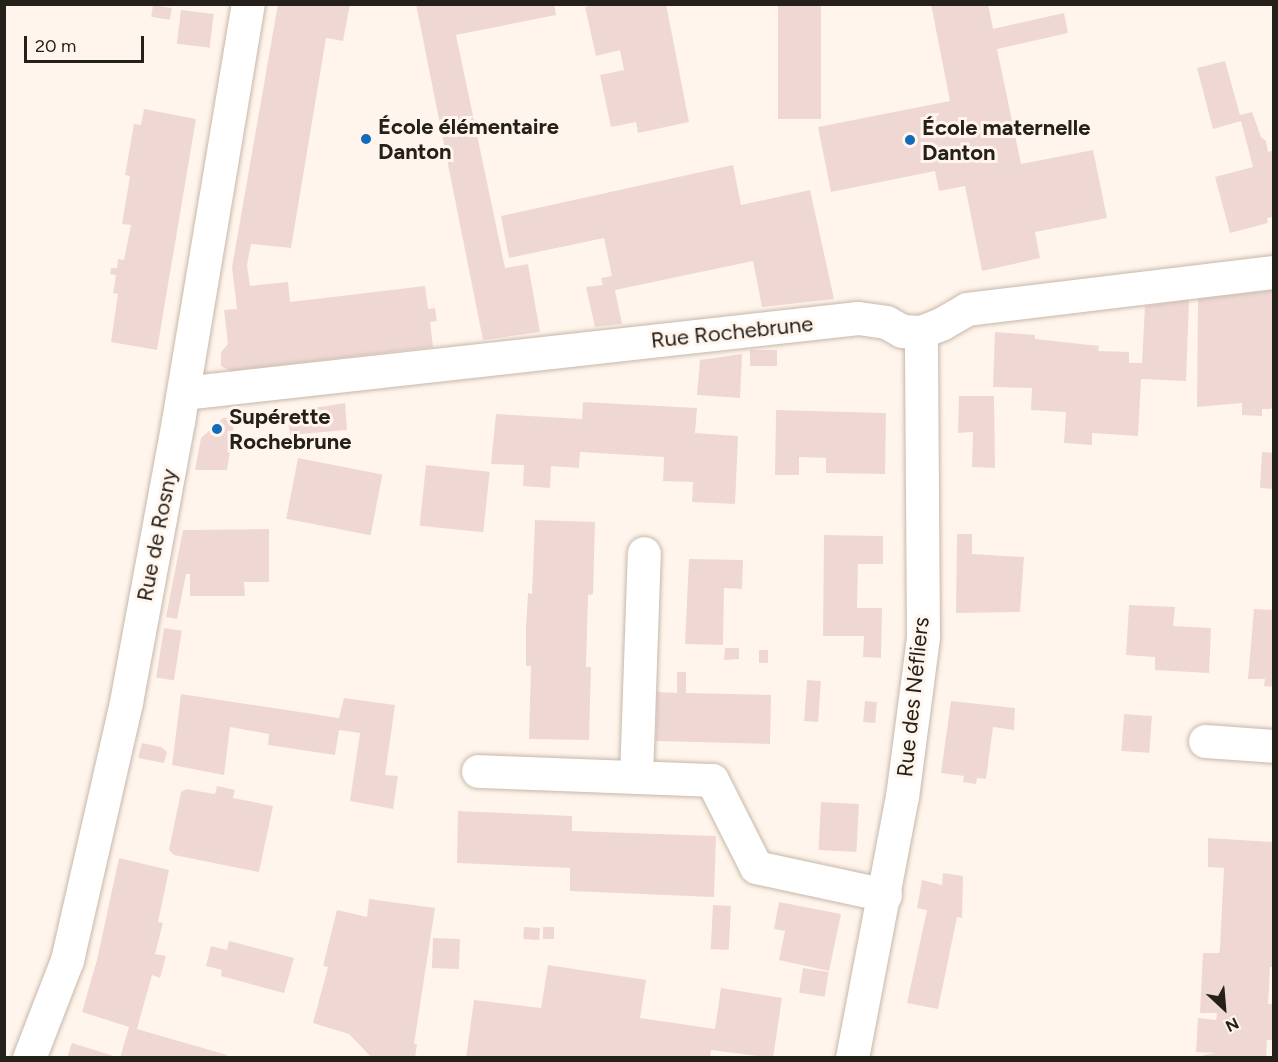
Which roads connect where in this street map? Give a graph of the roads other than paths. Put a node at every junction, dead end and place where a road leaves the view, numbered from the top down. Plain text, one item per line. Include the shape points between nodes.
1 (248, 4) edge
2 (1274, 272) edge
3 (921, 332) junction
4 (183, 393) junction
5 (644, 553) dead end
6 (1205, 741) dead end
7 (1274, 746) edge
8 (478, 771) dead end
9 (636, 777) junction
10 (885, 895) junction
11 (29, 1058) edge
12 (852, 1058) edge

1 - 4 street, Rue de Rosny
2 - 3 street via 967,309
3 - 4 street, Rue Rochebrune via 902,331 886,322 858,318
3 - 10 street, Rue des Néfliers via 923,637
4 - 11 street, Rue de Rosny via 126,702 67,960
5 - 9 street
6 - 7 street
8 - 9 street
9 - 10 street via 712,780 756,867
10 - 12 street, Rue des Néfliers

